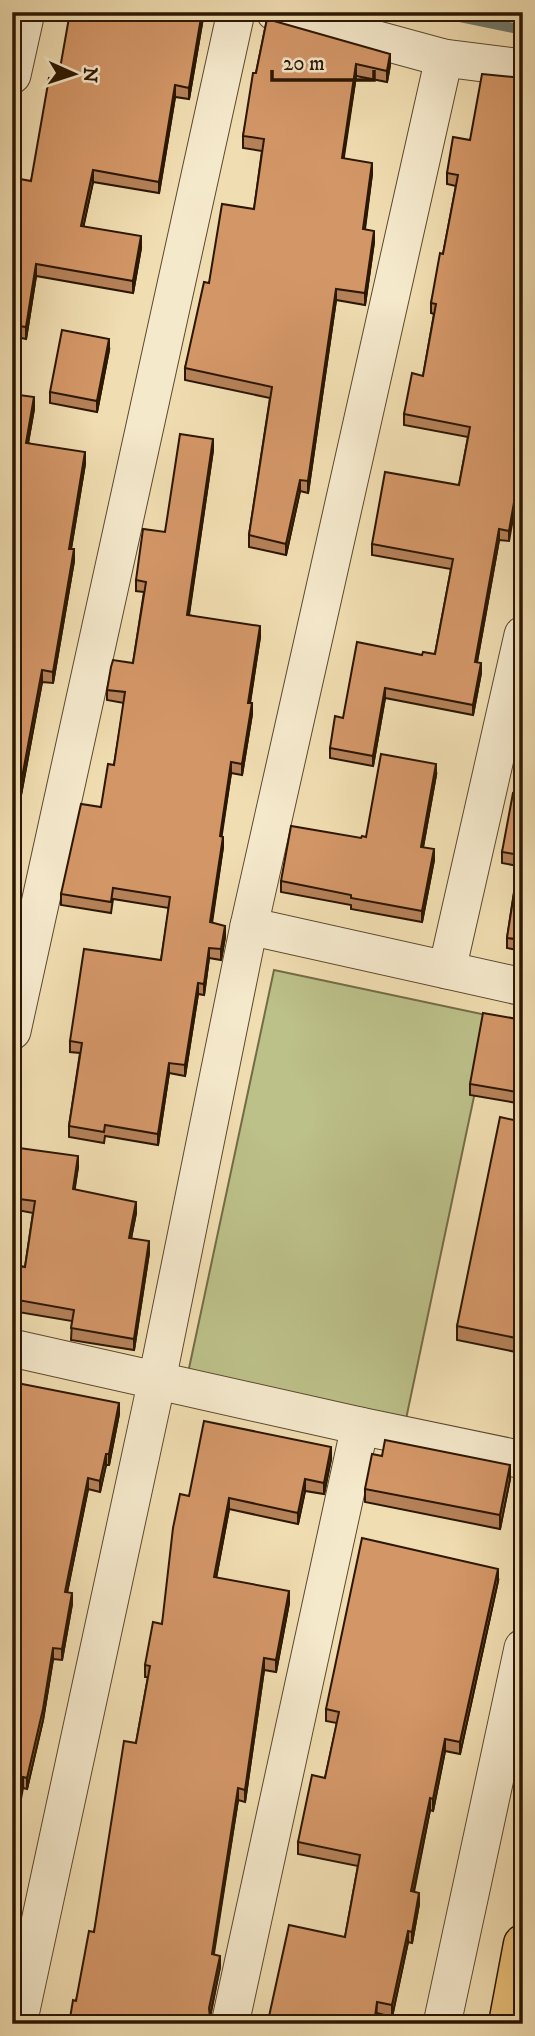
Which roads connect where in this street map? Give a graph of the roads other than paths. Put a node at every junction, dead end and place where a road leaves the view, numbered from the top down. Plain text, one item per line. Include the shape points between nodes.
1 (26, 12) edge
2 (236, 12) edge
3 (275, 12) edge
4 (444, 58) junction
5 (523, 68) edge
6 (12, 75) edge
7 (523, 635) edge
8 (249, 926) junction
9 (447, 970) junction
10 (523, 987) edge
11 (12, 1031) edge
12 (12, 1348) edge
13 (157, 1380) junction
14 (360, 1426) junction
15 (523, 1460) edge
16 (523, 1648) edge
17 (523, 1944) edge
18 (18, 2024) edge
19 (230, 2024) edge
20 (442, 2024) edge
21 (508, 2024) edge

1 - 6 street
2 - 11 street
3 - 4 street
4 - 5 street
4 - 8 street
7 - 9 street
8 - 9 street
8 - 13 street
9 - 10 street
12 - 13 street
13 - 14 street
13 - 18 street
14 - 15 street
14 - 19 street
16 - 20 street
17 - 21 main road

